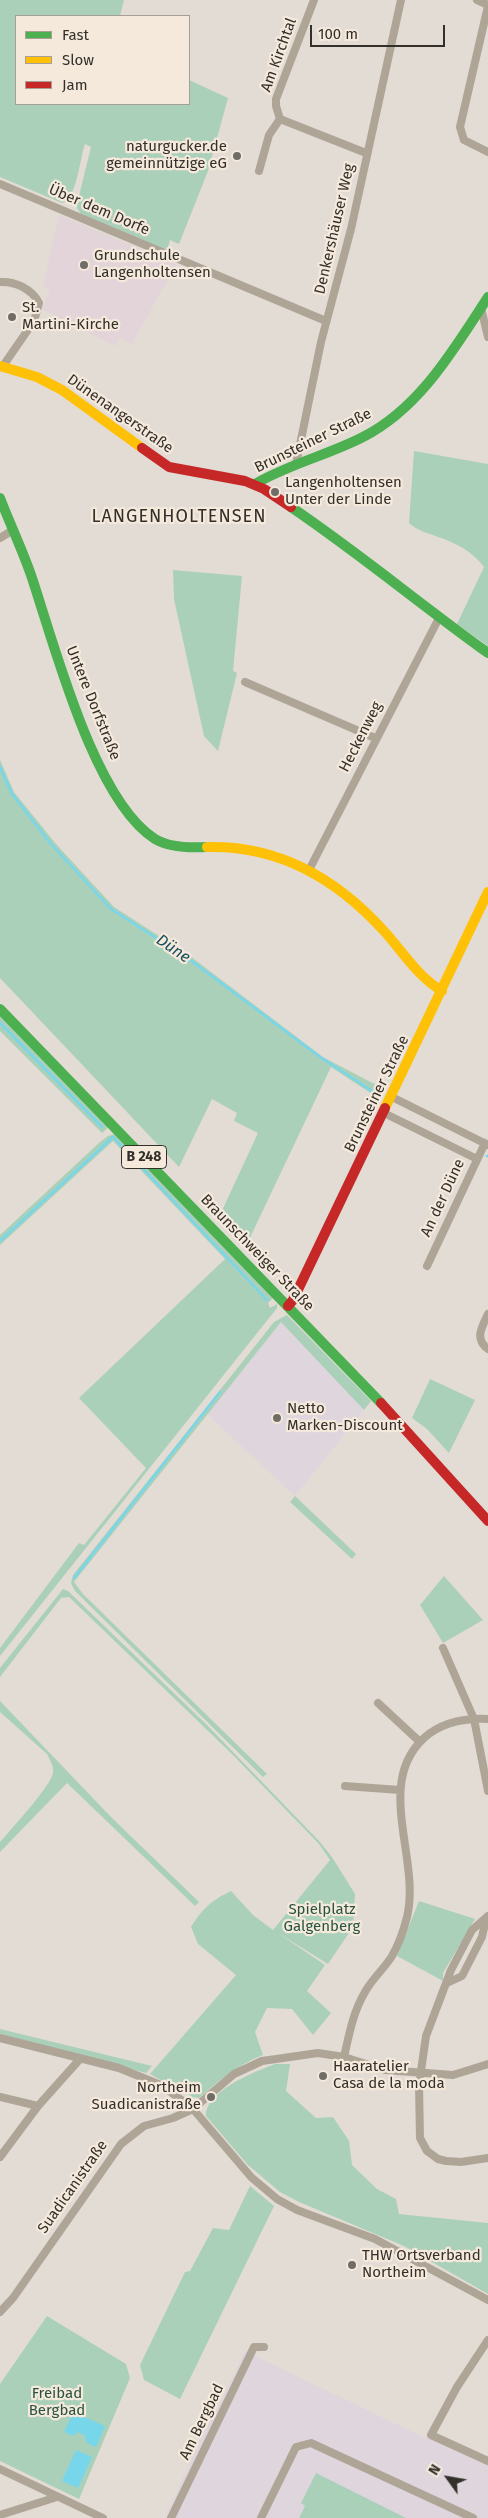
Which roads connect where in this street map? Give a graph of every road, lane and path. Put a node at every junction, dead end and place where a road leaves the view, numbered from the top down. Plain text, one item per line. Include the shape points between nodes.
1 (314, 0) edge
2 (401, 0) edge
3 (477, 0) edge
4 (488, 6) edge
5 (280, 119) junction
6 (488, 152) edge
7 (366, 153) junction
8 (259, 172) dead end
9 (0, 184) edge
10 (0, 282) edge
11 (488, 297) edge
12 (481, 308) junction
13 (326, 320) junction
14 (488, 337) edge
15 (2, 366) edge
16 (296, 464) junction
17 (255, 484) junction
18 (0, 498) edge
19 (13, 530) junction
20 (0, 538) edge
21 (439, 618) junction
22 (488, 653) edge
23 (245, 682) dead end
24 (375, 738) junction
25 (308, 870) junction
26 (488, 892) edge
27 (442, 991) junction
28 (0, 1009) edge
29 (392, 1097) junction
30 (384, 1114) junction
31 (486, 1144) edge
32 (477, 1159) junction
33 (427, 1266) dead end
34 (288, 1306) junction
35 (488, 1314) edge
36 (488, 1349) edge
37 (488, 1521) edge
38 (443, 1648) dead end
39 (378, 1704) dead end
40 (474, 1719) junction
41 (488, 1719) edge
42 (420, 1742) junction
43 (345, 1786) dead end
44 (400, 1790) junction
45 (488, 1791) edge
46 (487, 1918) edge
47 (447, 1983) junction
48 (0, 2038) edge
49 (344, 2057) junction
50 (80, 2059) junction
51 (488, 2064) edge
52 (420, 2073) junction
53 (0, 2097) edge
54 (38, 2106) junction
55 (192, 2109) junction
56 (0, 2157) edge
57 (488, 2158) edge
58 (488, 2300) edge
59 (0, 2312) edge
60 (488, 2340) edge
61 (264, 2347) dead end
62 (488, 2461) edge
63 (0, 2469) edge
64 (57, 2497) junction
65 (0, 2515) edge
66 (103, 2518) edge
67 (171, 2518) edge
68 (261, 2518) edge
69 (473, 2518) edge

1 - 5 street, Am Kirchtal via 276,99
2 - 7 street, Denkershäuser Weg
3 - 4 street
4 - 6 street via 460,127 464,140
5 - 7 street
5 - 8 street via 266,140
7 - 13 street, Denkershäuser Weg via 344,256
9 - 13 street, Über dem Dorfe
10 - 15 street via 26,289 35,295 39,303 34,321
11 - 12 street, Brunsteiner Straße
12 - 14 street
12 - 16 street, Brunsteiner Straße via 439,369 390,418 361,438
13 - 16 street, Denkershäuser Weg
15 - 17 street, Dünenangerstraße via 37,377 62,390 165,464 180,470
16 - 17 street, Brunsteiner Straße
17 - 21 street, Brunsteiner Straße via 339,539
18 - 19 street, Untere Dorfstraße
19 - 20 street
19 - 25 street, Untere Dorfstraße via 79,717 115,793 134,822 153,838 170,845 244,849
21 - 22 street, Brunsteiner Straße
21 - 24 street, Heckenweg
23 - 24 street
24 - 25 street, Heckenweg
25 - 27 street, Untere Dorfstraße via 361,908 422,976
26 - 27 street, Brunsteiner Straße
27 - 29 street, Brunsteiner Straße
28 - 34 street, Braunschweiger Straße / B 248
29 - 30 street, Brunsteiner Straße
29 - 31 street
30 - 32 street
30 - 34 street, Brunsteiner Straße
31 - 32 street, An der Düne
32 - 33 street, An der Düne
34 - 37 street, Braunschweiger Straße / B 248
35 - 36 street via 480,1330 481,1341
38 - 40 street
39 - 42 street
40 - 41 street
40 - 42 street via 443,1726
40 - 45 street
42 - 44 street via 406,1762
43 - 44 street
44 - 49 street via 410,1896 407,1917 392,1956 360,2002
46 - 47 street via 472,1930 450,1970
46 - 47 street via 482,1937 462,1976
47 - 52 street via 428,2029
48 - 50 street
49 - 52 street, Suadicanistraße via 385,2070
49 - 55 street, Suadicanistraße via 318,2054 262,2061 234,2074
50 - 54 street
50 - 55 street via 147,2078
51 - 52 street, Suadicanistraße via 453,2075
52 - 57 street via 420,2138 423,2146 438,2159 461,2162
53 - 54 street
54 - 56 street
55 - 58 street via 251,2177 278,2199 297,2210 375,2239
55 - 59 street, Suadicanistraße via 144,2126 121,2144
60 - 62 street via 431,2435
61 - 67 street, Am Bergbad via 254,2347
63 - 64 street
64 - 65 street
64 - 66 street
68 - 69 street via 296,2447 311,2442

